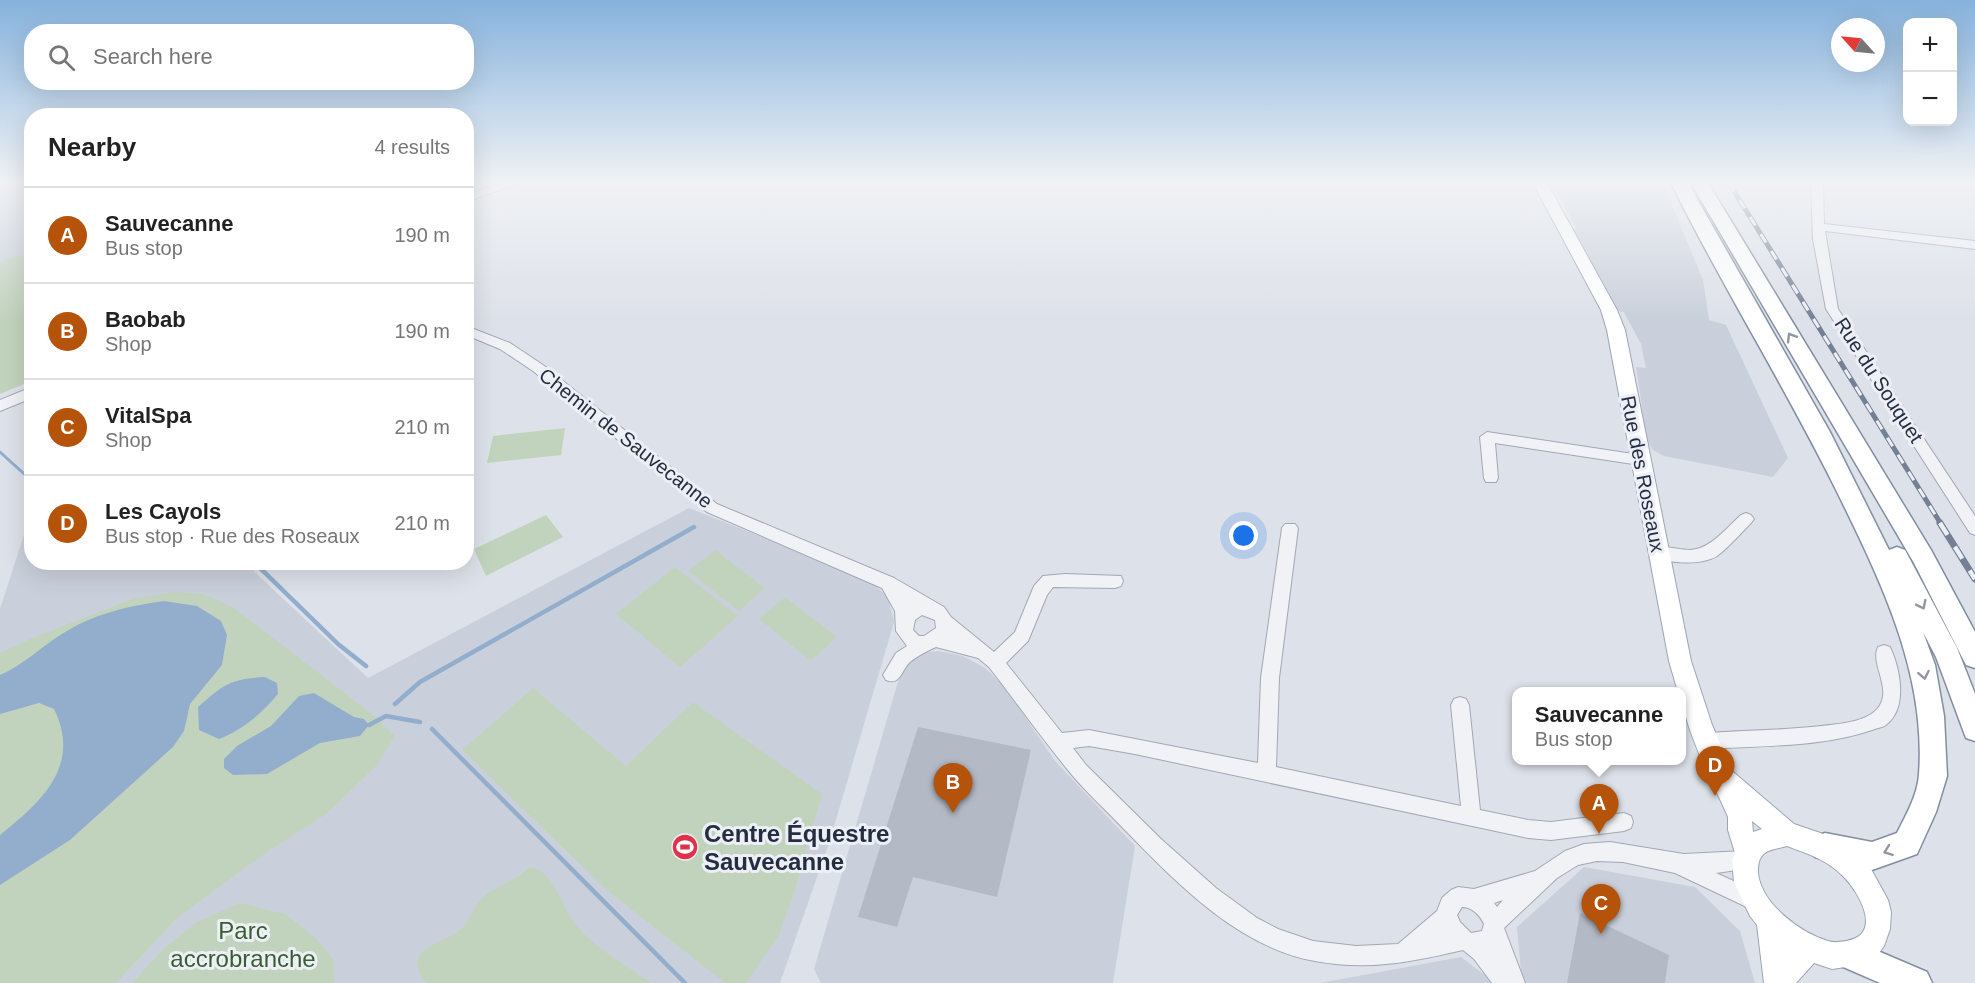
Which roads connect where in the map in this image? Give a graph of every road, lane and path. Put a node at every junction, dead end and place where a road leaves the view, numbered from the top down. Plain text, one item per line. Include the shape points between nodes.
1 (1565, 229) edge
2 (1706, 229) edge
3 (1706, 229) edge
4 (1726, 229) edge
5 (1820, 229) edge
6 (1836, 229) edge
7 (1975, 245) edge
8 (474, 333) edge
9 (1821, 387) junction
10 (24, 396) edge
11 (0, 406) edge
12 (1640, 460) junction
13 (1491, 478) dead end
14 (1746, 519) dead end
15 (1290, 528) dead end
16 (1975, 529) edge
17 (1657, 553) junction
18 (1115, 581) dead end
19 (888, 583) junction
20 (930, 609) junction
21 (945, 622) junction
22 (904, 628) junction
23 (1975, 631) edge
24 (930, 642) junction
25 (1884, 652) dead end
26 (1975, 657) edge
27 (989, 658) junction
28 (1460, 705) dead end
29 (1975, 729) edge
30 (1707, 741) junction
31 (1059, 742) junction
32 (1267, 773) junction
33 (1722, 776) junction
34 (1471, 817) junction
35 (1624, 822) dead end
36 (1787, 834) junction
37 (1825, 847) junction
38 (1746, 857) junction
39 (1674, 863) junction
40 (1538, 880) junction
41 (1475, 899) junction
42 (1754, 900) junction
43 (1447, 916) junction
44 (1770, 921) junction
45 (1494, 928) junction
46 (1468, 942) junction
47 (1810, 949) junction
48 (1401, 954) junction
49 (1852, 955) junction
50 (1505, 983) edge
51 (1515, 983) edge
52 (1778, 983) edge
53 (1916, 983) edge

1 - 12 main road, Rue des Roseaux via 1610,310
2 -> 29 highway via 1901,565 1948,657
3 -> 37 highway via 1819,432 1894,584 1922,665 1932,716 1933,776 1907,844 1872,856
9 -> 4 highway
5 - 16 street, Rue du Souquet via 1832,309
6 - 7 street
8 - 19 street, Chemin de Sauvecanne via 505,346 538,368 712,508
9 - 23 highway via 1877,460
9 - 26 highway via 1923,557
10 - 11 street
12 - 13 street via 1486,437
12 - 17 main road, Rue des Roseaux
14 - 17 street via 1710,552 1690,556
15 - 32 street via 1270,678
17 - 30 main road, Rue des Roseaux via 1680,661
18 - 27 street via 1049,581 1040,591 1022,636
19 - 20 street, Chemin de Sauvecanne
19 - 22 street via 903,611
20 - 21 street
20 - 22 street via 913,611
21 - 24 street via 944,630
21 - 27 street
22 - 24 street via 908,638
22 - 24 street via 891,664 892,675 902,657
24 - 27 street
25 - 30 street via 1891,681 1891,704 1881,719 1847,731
27 - 31 street
28 - 34 street
30 - 33 main road, Rue des Roseaux
31 - 32 street via 1089,738
31 - 48 street via 1080,771 1154,846 1250,925 1313,951 1356,956
32 - 34 street
33 - 36 main road
33 - 38 main road, Rue des Roseaux via 1740,817
34 - 35 street via 1551,831
36 - 37 main road
36 - 38 main road via 1756,841
37 - 49 main road via 1862,878 1879,917 1877,935 1868,948
38 - 39 street via 1710,864
38 - 42 main road via 1745,880
39 - 40 street via 1617,852 1594,852 1572,858
39 - 42 street
40 - 41 street
40 - 45 street
41 - 43 street via 1454,899
41 - 45 street via 1491,914
42 - 44 main road
43 - 46 street via 1452,930
43 - 48 street
44 - 47 main road
44 - 52 main road
45 - 46 street via 1490,940 1482,944
45 - 51 street
46 - 48 street
46 - 50 street
47 - 49 main road via 1832,956
47 - 52 main road
49 - 53 highway

